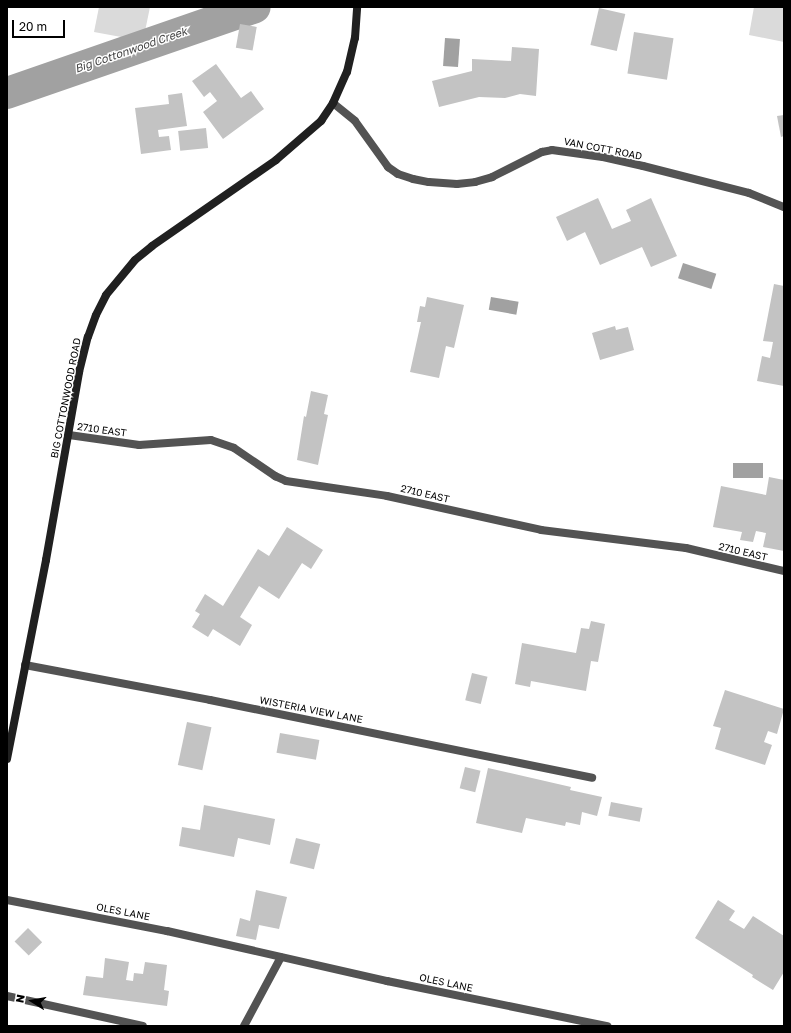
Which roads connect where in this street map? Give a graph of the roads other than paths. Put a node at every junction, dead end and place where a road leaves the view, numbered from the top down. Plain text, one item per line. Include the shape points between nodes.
1 (357, 7) edge
2 (333, 103) junction
3 (784, 207) edge
4 (69, 435) junction
5 (784, 571) edge
6 (25, 665) junction
7 (7, 759) edge
8 (592, 778) dead end
9 (7, 900) edge
10 (281, 957) junction
11 (7, 996) edge
12 (143, 1026) edge
13 (244, 1026) edge
14 (607, 1026) edge

1 - 2 main road, BIG COTTONWOOD ROAD via 352,55
2 - 3 street, VAN COTT ROAD via 355,121 388,167 413,179 457,184 475,182 492,178 542,152 552,150 643,166 749,193
2 - 4 main road, BIG COTTONWOOD ROAD via 321,121 291,148 152,246 119,277 106,295 88,337 79,372
4 - 5 street, 2710 EAST via 139,445 211,440 234,448 286,481 387,496 541,530 686,548
4 - 6 main road, BIG COTTONWOOD ROAD
6 - 7 main road, BIG COTTONWOOD ROAD
6 - 8 street, WISTERIA VIEW LANE
9 - 10 street, OLES LANE via 174,932
10 - 13 street
10 - 14 street, OLES LANE
11 - 12 street

